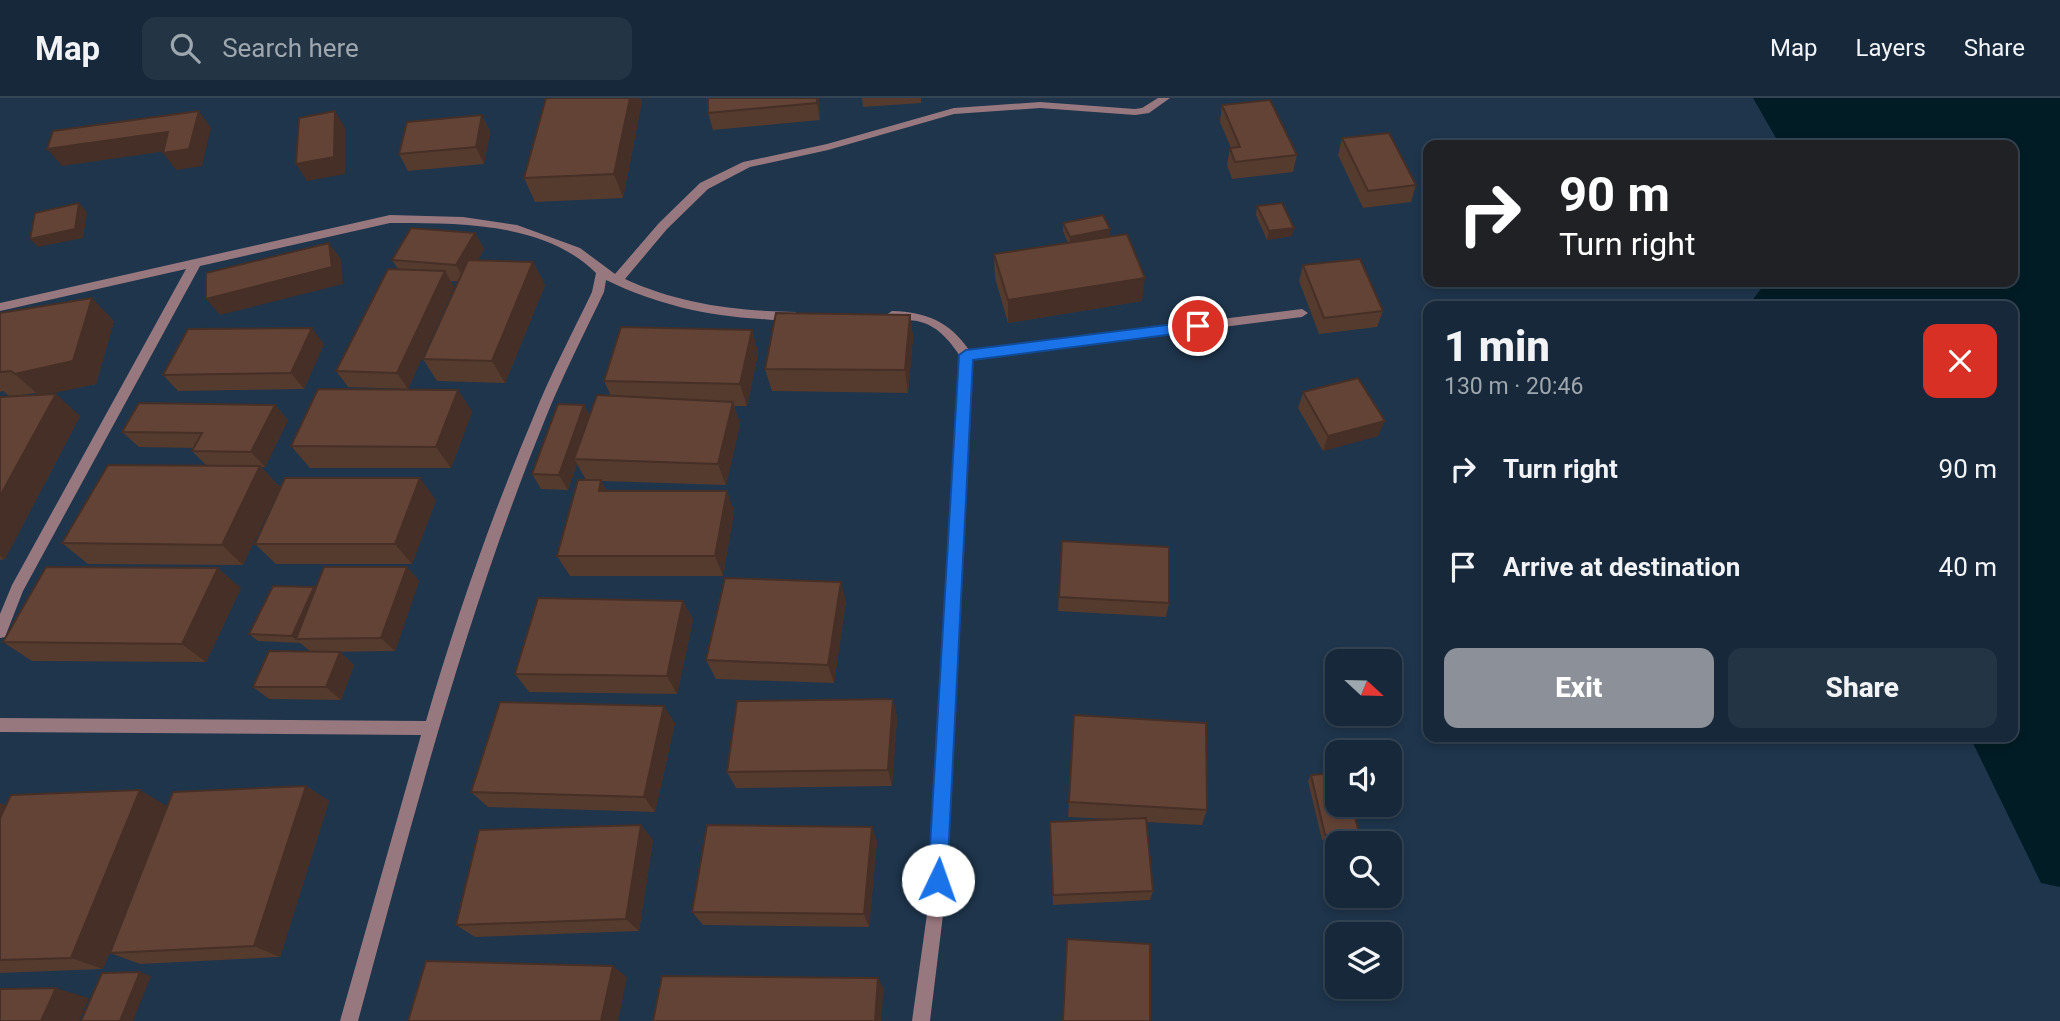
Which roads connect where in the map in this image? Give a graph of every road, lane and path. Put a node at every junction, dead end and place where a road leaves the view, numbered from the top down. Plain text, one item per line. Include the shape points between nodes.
1 (1165, 98) edge
2 (195, 264) junction
3 (602, 273) junction
4 (617, 281) junction
5 (0, 307) edge
6 (1302, 313) dead end
7 (872, 315) edge
8 (806, 316) edge
9 (966, 355) junction
10 (0, 632) edge
11 (0, 725) edge
12 (431, 728) junction
13 (349, 1021) edge
14 (921, 1021) edge

1 - 4 street via 1135,112 1040,105 954,111 828,147 747,164 704,186
2 - 3 street via 390,219 437,219 533,234 587,257
2 - 5 street
2 - 10 street via 17,589
3 - 4 street
3 - 12 street via 598,292 539,417
4 - 8 street via 674,304 767,316
6 - 9 street
7 - 9 street via 932,320 952,332
9 - 14 street via 936,907
11 - 12 street
12 - 13 street

